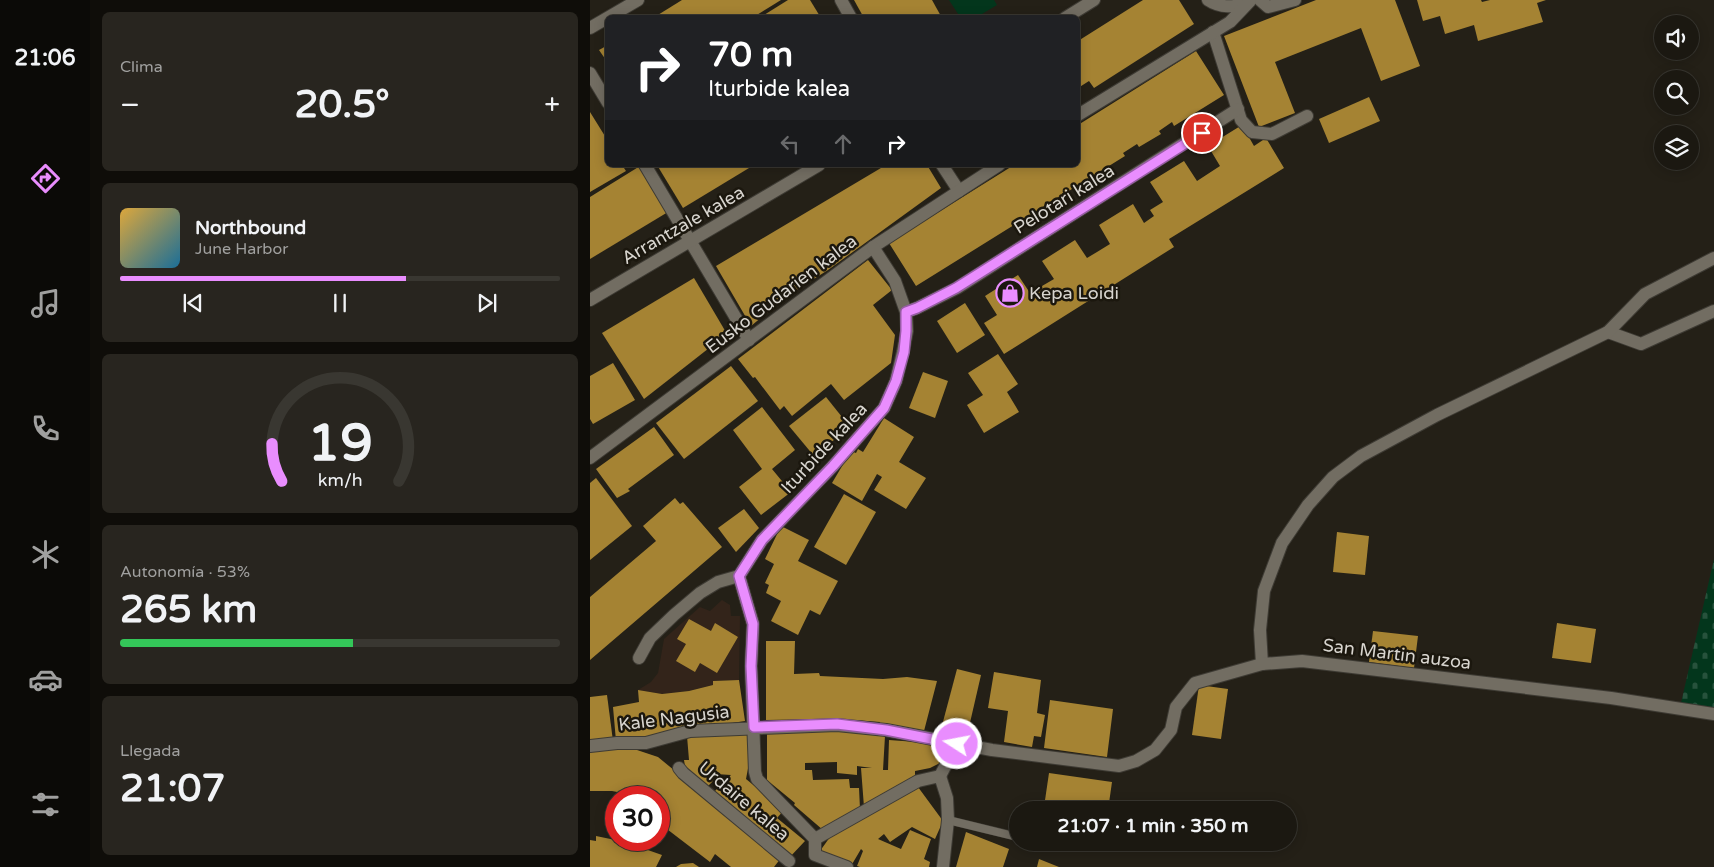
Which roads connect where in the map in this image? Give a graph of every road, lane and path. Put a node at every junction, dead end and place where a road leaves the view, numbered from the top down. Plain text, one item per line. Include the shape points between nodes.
1 (638, 0) edge
2 (841, 0) edge
3 (1094, 0) edge
4 (1208, 0) edge
5 (1254, 0) edge
6 (1295, 0) edge
7 (612, 15) edge
8 (849, 15) edge
9 (1070, 15) edge
10 (605, 19) edge
11 (590, 28) edge
12 (1213, 32) junction
13 (590, 73) edge
14 (605, 98) edge
15 (1238, 109) junction
16 (1080, 113) edge
17 (1307, 116) dead end
18 (646, 167) edge
19 (816, 167) edge
20 (943, 167) edge
21 (996, 167) edge
22 (959, 191) junction
23 (690, 241) junction
24 (873, 247) junction
25 (1714, 258) edge
26 (590, 300) edge
27 (1714, 310) edge
28 (906, 312) junction
29 (1608, 332) junction
30 (749, 340) junction
31 (590, 458) edge
32 (739, 576) junction
33 (639, 658) dead end
34 (1262, 664) junction
35 (1714, 714) edge
36 (754, 727) junction
37 (957, 744) junction
38 (590, 746) edge
39 (1119, 766) joint
40 (678, 768) dead end
41 (940, 776) junction
42 (948, 820) junction
43 (1009, 835) edge
44 (815, 839) junction
45 (789, 861) dead end
46 (847, 867) edge
47 (943, 867) edge

1 - 7 street
2 - 8 street
3 - 9 street
4 - 5 street via 1223,6
5 - 6 street via 1268,7
5 - 12 street via 1230,22
10 - 11 street
12 - 15 street
12 - 16 street
13 - 14 street
15 - 17 street via 1241,120 1252,132 1260,134 1272,134
15 - 28 street, Pelotari kalea via 956,288
18 - 23 street
19 - 23 street, Arrantzale kalea
20 - 22 street
21 - 22 street, Eusko Gudarien kalea
22 - 24 street, Eusko Gudarien kalea
23 - 26 street, Arrantzale kalea
23 - 30 street
24 - 28 street, Iturbide kalea via 895,281
24 - 30 street, Eusko Gudarien kalea
25 - 29 street via 1645,294
27 - 29 street via 1640,344
28 - 32 street, Iturbide kalea via 904,352 884,408 762,540
29 - 34 street via 1437,414 1361,456 1333,478 1308,505 1282,543 1264,591 1260,630
30 - 31 street, Eusko Gudarien kalea
32 - 33 street via 718,582 700,593 650,638
32 - 36 street via 753,624
34 - 35 street, San Martin auzoa via 1302,661 1602,696
34 - 39 street, San Martin auzoa via 1196,683 1176,707 1171,730 1154,750 1136,761
36 - 37 street, Kale Nagusia via 837,724
36 - 38 street, Kale Nagusia via 690,731 646,742
36 - 44 street via 756,779
37 - 39 street, Kale Nagusia
37 - 41 street
40 - 45 street, Urdaire kalea
41 - 42 street via 947,798
41 - 44 street via 918,781
42 - 43 lane
42 - 47 street
44 - 46 street via 815,855

